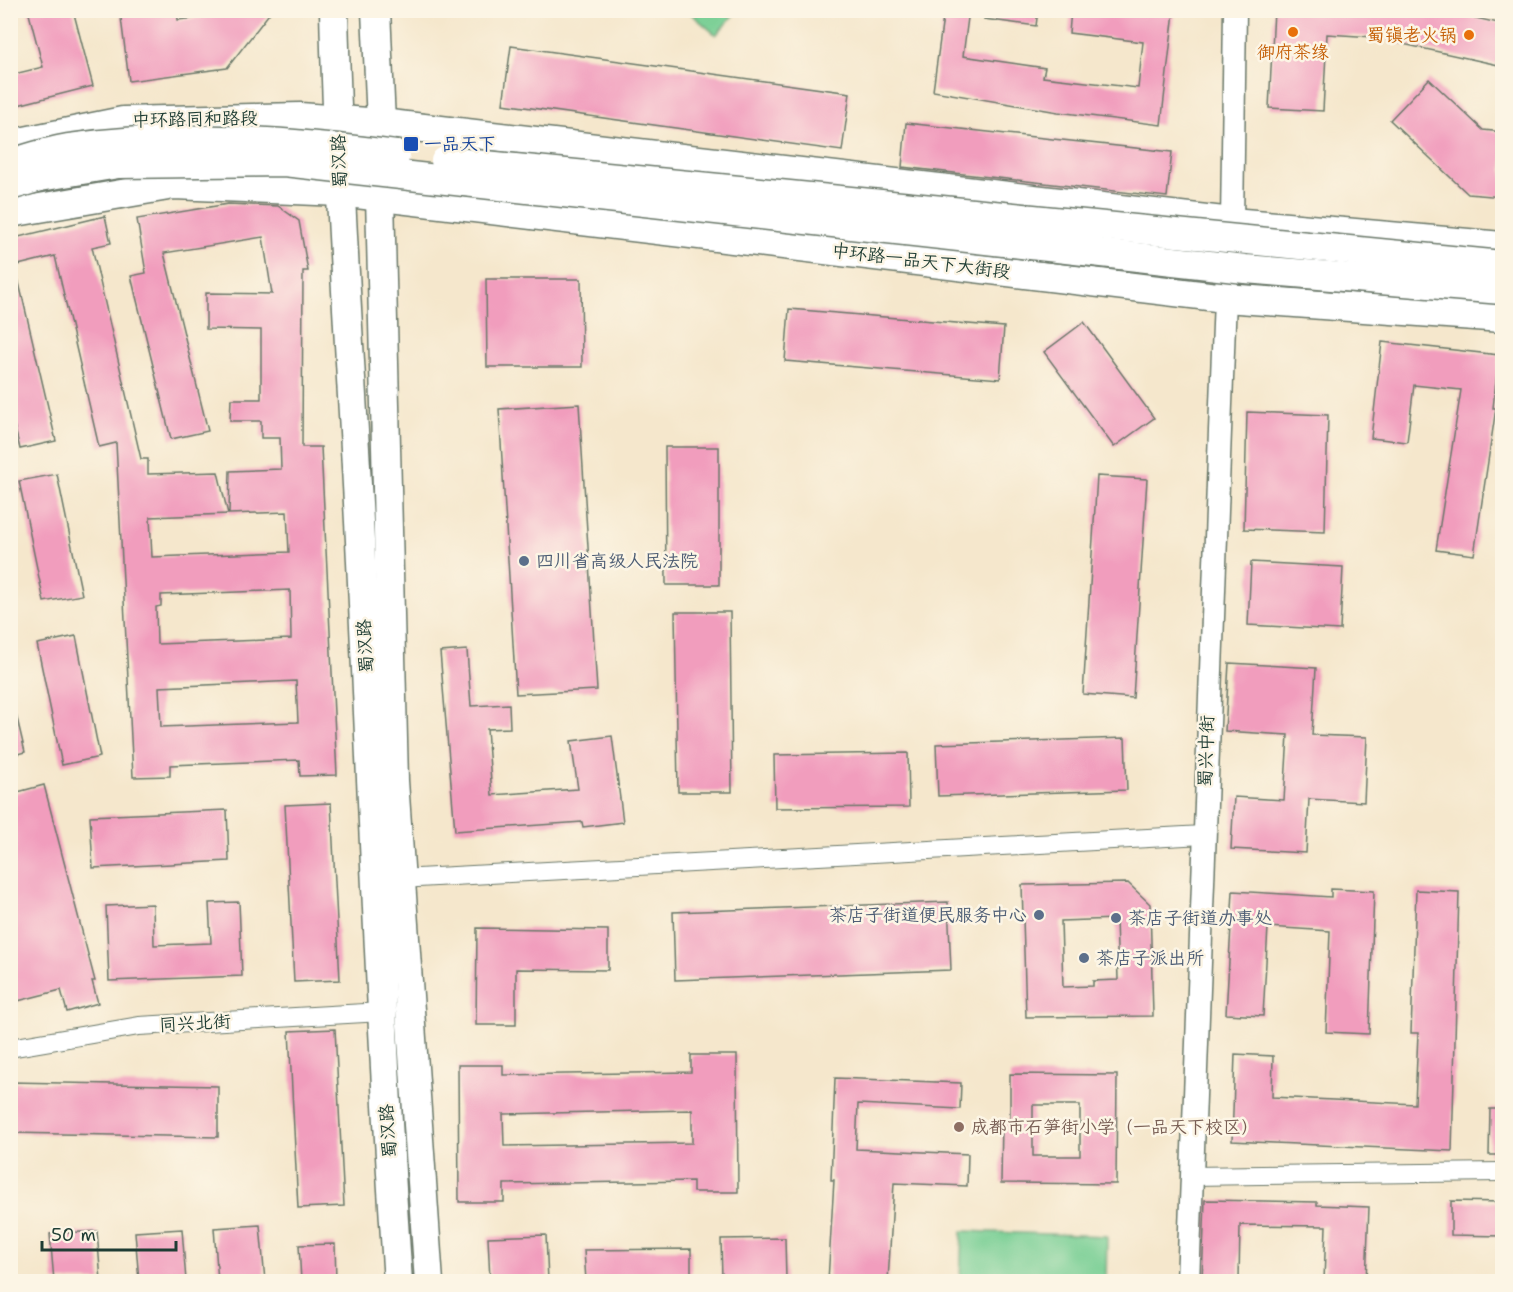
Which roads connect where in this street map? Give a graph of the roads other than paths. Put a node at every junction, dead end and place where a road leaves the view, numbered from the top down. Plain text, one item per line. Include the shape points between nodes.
1 (334, 10) edge
2 (376, 10) edge
3 (1235, 10) edge
4 (338, 120) junction
5 (381, 123) junction
6 (10, 144) edge
7 (10, 163) edge
8 (10, 186) edge
9 (340, 192) junction
10 (380, 196) junction
11 (10, 213) edge
12 (1232, 222) junction
13 (1503, 246) edge
14 (1503, 265) edge
15 (1503, 290) edge
16 (1225, 298) junction
17 (1503, 318) edge
18 (1203, 835) junction
19 (400, 879) junction
20 (382, 1012) junction
21 (10, 1048) edge
22 (1503, 1172) edge
23 (1191, 1176) junction
24 (398, 1281) edge
25 (429, 1281) edge
26 (1188, 1281) edge

1 - 4 main road, 蜀汉路
2 - 5 main road, 蜀汉路
3 - 12 street, 蜀兴中街
4 - 5 main road, 中环路同和路段
4 - 6 main road, 中环路同和路段 via 300,117 123,121
4 - 9 main road, 蜀汉路
5 - 10 main road, 蜀汉路
5 - 12 main road
7 - 14 main road, bridge via 67,148 136,142 309,144 419,159
8 - 15 main road, bridge via 39,177 118,164 284,162 1245,269
9 - 10 main road, 中环路一品天下大街段
9 - 11 main road via 174,185
9 - 20 main road, 蜀汉路
10 - 16 main road, 中环路一品天下大街段
10 - 19 main road, 蜀汉路 via 394,781
12 - 13 main road
12 - 16 street, 蜀兴中街
16 - 17 main road, 中环路一品天下大街段
16 - 18 street, 蜀兴中街
18 - 19 street
18 - 23 street, 蜀兴中街
19 - 25 main road, 蜀汉路
20 - 21 street, 同兴北街 via 139,1026
20 - 24 main road, 蜀汉路
22 - 23 street
23 - 26 street, 蜀兴中街

